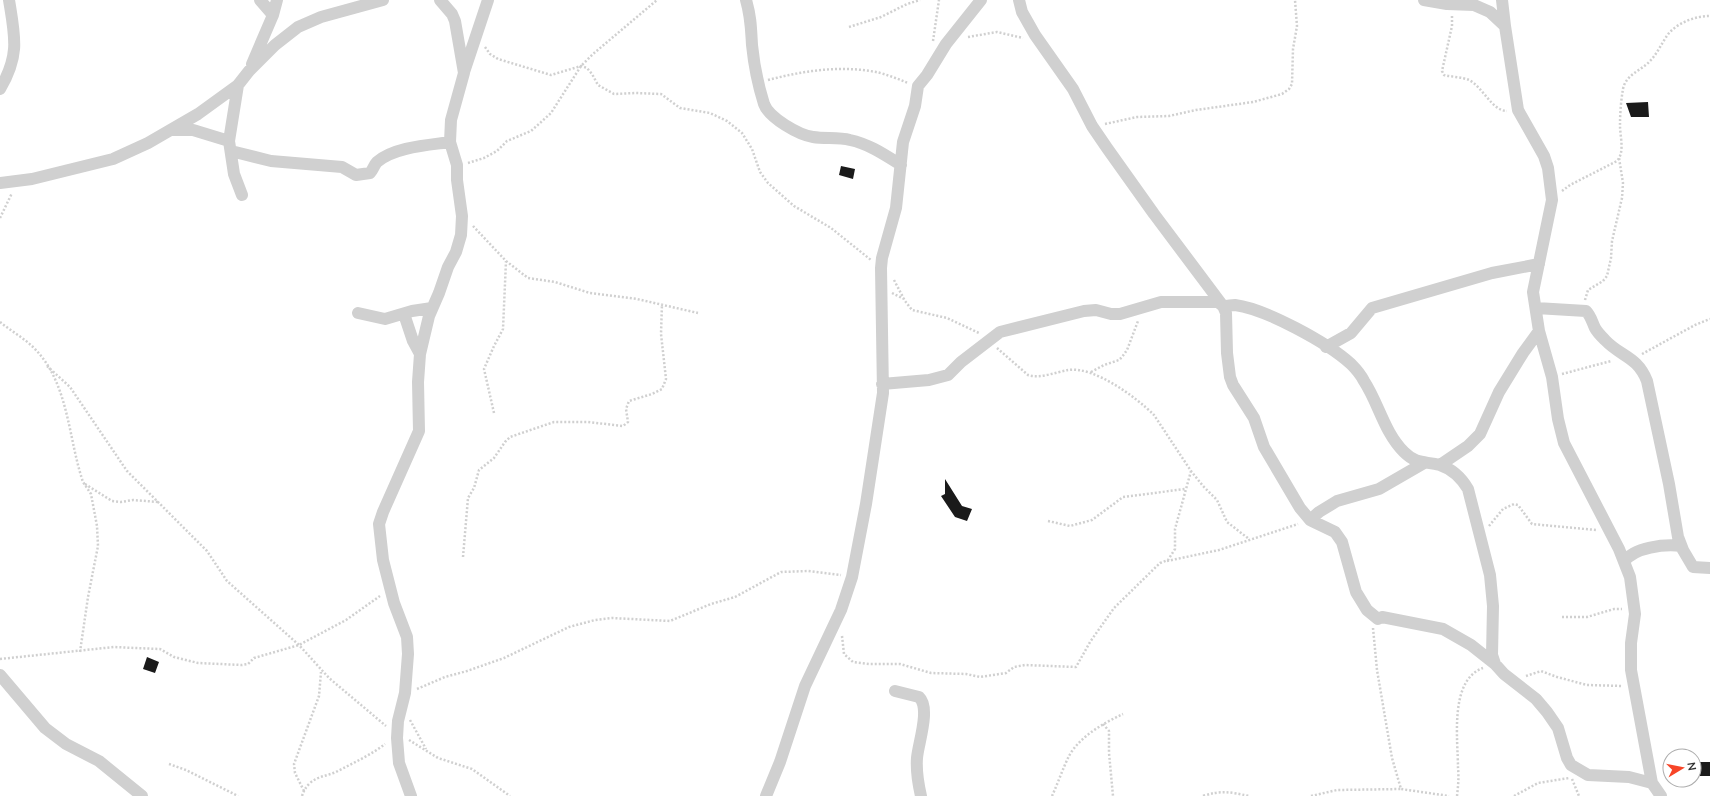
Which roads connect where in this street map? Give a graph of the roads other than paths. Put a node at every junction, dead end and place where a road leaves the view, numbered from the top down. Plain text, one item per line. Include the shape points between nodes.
1 (4, 0) edge
2 (9, 0) edge
3 (260, 0) edge
4 (277, 0) edge
5 (383, 0) edge
6 (440, 0) edge
7 (488, 0) edge
8 (746, 0) edge
9 (981, 0) edge
10 (1018, 0) edge
11 (1424, 0) edge
12 (1502, 0) edge
13 (0, 7) edge
14 (273, 15) junction
15 (1505, 26) junction
16 (249, 71) junction
17 (464, 73) junction
18 (238, 85) junction
19 (0, 89) edge
20 (171, 130) junction
21 (450, 142) junction
22 (230, 146) junction
23 (901, 165) junction
24 (0, 183) edge
25 (242, 195) dead end
26 (1539, 264) junction
27 (1223, 306) junction
28 (432, 308) junction
29 (1536, 308) junction
30 (358, 313) dead end
31 (404, 314) junction
32 (1539, 331) junction
33 (1326, 347) junction
34 (420, 354) junction
35 (882, 384) junction
36 (1424, 463) junction
37 (1440, 465) junction
38 (1310, 520) junction
39 (1681, 546) junction
40 (1624, 562) junction
41 (1710, 568) edge
42 (1495, 664) junction
43 (0, 675) edge
44 (895, 691) dead end
45 (1652, 783) junction
46 (142, 796) edge
47 (411, 796) edge
48 (766, 796) edge
49 (921, 796) edge
50 (1660, 796) edge

1 - 13 street
2 - 19 street via 16,40 8,75
3 - 14 street
4 - 14 street
5 - 16 street via 321,17 298,27
6 - 17 street via 455,21
7 - 17 street
8 - 23 street via 751,19 758,82 765,107 791,128 813,137 849,139 877,150
9 - 23 street via 946,44 918,86 915,106 903,142
10 - 27 street via 1022,12 1042,46 1073,89 1092,126
11 - 15 street via 1474,5 1490,12
12 - 15 street
14 - 16 street
15 - 26 street via 1518,110 1548,168 1552,200
16 - 18 street
17 - 21 street via 451,120
18 - 20 street
18 - 22 street
20 - 22 street via 194,130
20 - 24 street via 113,160 32,179
21 - 22 street via 398,151 377,162 370,173 357,175 342,167 271,161
21 - 28 street via 457,165 462,216 461,235
22 - 25 street via 234,174
23 - 35 street via 896,208 881,268
26 - 29 street via 1533,292
26 - 33 street via 1492,273 1372,308 1351,333
27 - 33 street via 1234,305 1264,314 1301,331
27 - 35 street via 1218,302 1165,301 1120,314 1084,311 1000,332 960,362 948,375 929,380
27 - 38 street via 1226,313 1228,365 1233,385 1254,418 1264,447 1291,495
28 - 31 street
28 - 34 street
29 - 32 street
29 - 39 street via 1584,311 1589,314 1603,339 1615,350 1633,360 1643,371
30 - 31 street via 385,319
31 - 34 street
32 - 37 street via 1502,387 1480,434 1468,446
32 - 40 street via 1552,377 1564,443
33 - 36 street via 1355,368 1370,391 1382,420 1395,441 1410,458
34 - 47 street via 419,431 380,524 382,552 389,584 407,637 404,698 397,736 400,763
35 - 48 street via 866,504 852,577 841,610 805,686
36 - 37 street
36 - 38 street via 1380,489 1337,501
37 - 42 street via 1452,472 1468,489 1472,500 1492,588 1492,655
38 - 42 street via 1338,535 1345,548 1356,592 1365,607 1378,619 1389,618 1442,629 1471,645
39 - 40 street via 1669,544 1647,548 1629,556
39 - 41 street via 1694,567
40 - 45 street via 1630,577 1636,614 1631,643 1631,670
42 - 45 street via 1541,704 1561,735 1568,758 1574,767 1588,775 1629,777
43 - 46 street via 45,728 66,744 99,760
44 - 49 street via 922,699 924,708 916,770
45 - 50 street

